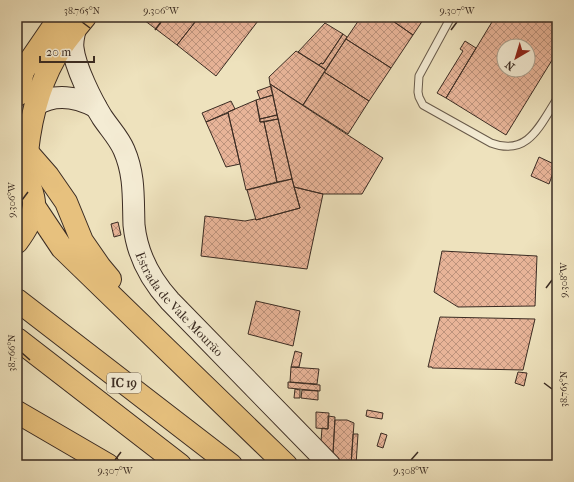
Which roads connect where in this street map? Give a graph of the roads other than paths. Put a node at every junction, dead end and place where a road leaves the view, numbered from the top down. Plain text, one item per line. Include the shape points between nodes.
1 (451, 17) edge
2 (73, 21) edge
3 (20, 74) edge
4 (557, 99) edge
5 (26, 100) edge
6 (96, 107) junction
7 (24, 166) edge
8 (34, 206) junction
9 (21, 236) edge
10 (17, 300) edge
11 (17, 339) edge
12 (200, 383) junction
13 (17, 412) edge
14 (108, 465) edge
15 (180, 465) edge
16 (231, 465) edge
17 (286, 465) edge
18 (330, 465) edge

1 - 4 lane via 419,76 418,92 423,105 491,143 512,147 523,144 532,137
2 - 3 main road
2 - 5 main road via 44,80
2 - 6 street, Estrada de Vale Mourão via 74,56
3 - 5 main road
5 - 6 street via 61,97 86,102
5 - 7 main road via 32,120
6 - 18 street, Estrada de Vale Mourão via 119,139 130,165 134,192 134,227 140,255 156,285
7 - 8 main road
7 - 12 main road via 48,176 66,202 82,241 100,267
8 - 9 main road
8 - 12 main road via 62,248
10 - 16 main road, IC 19
11 - 15 main road, IC 19
12 - 17 main road
13 - 14 main road

